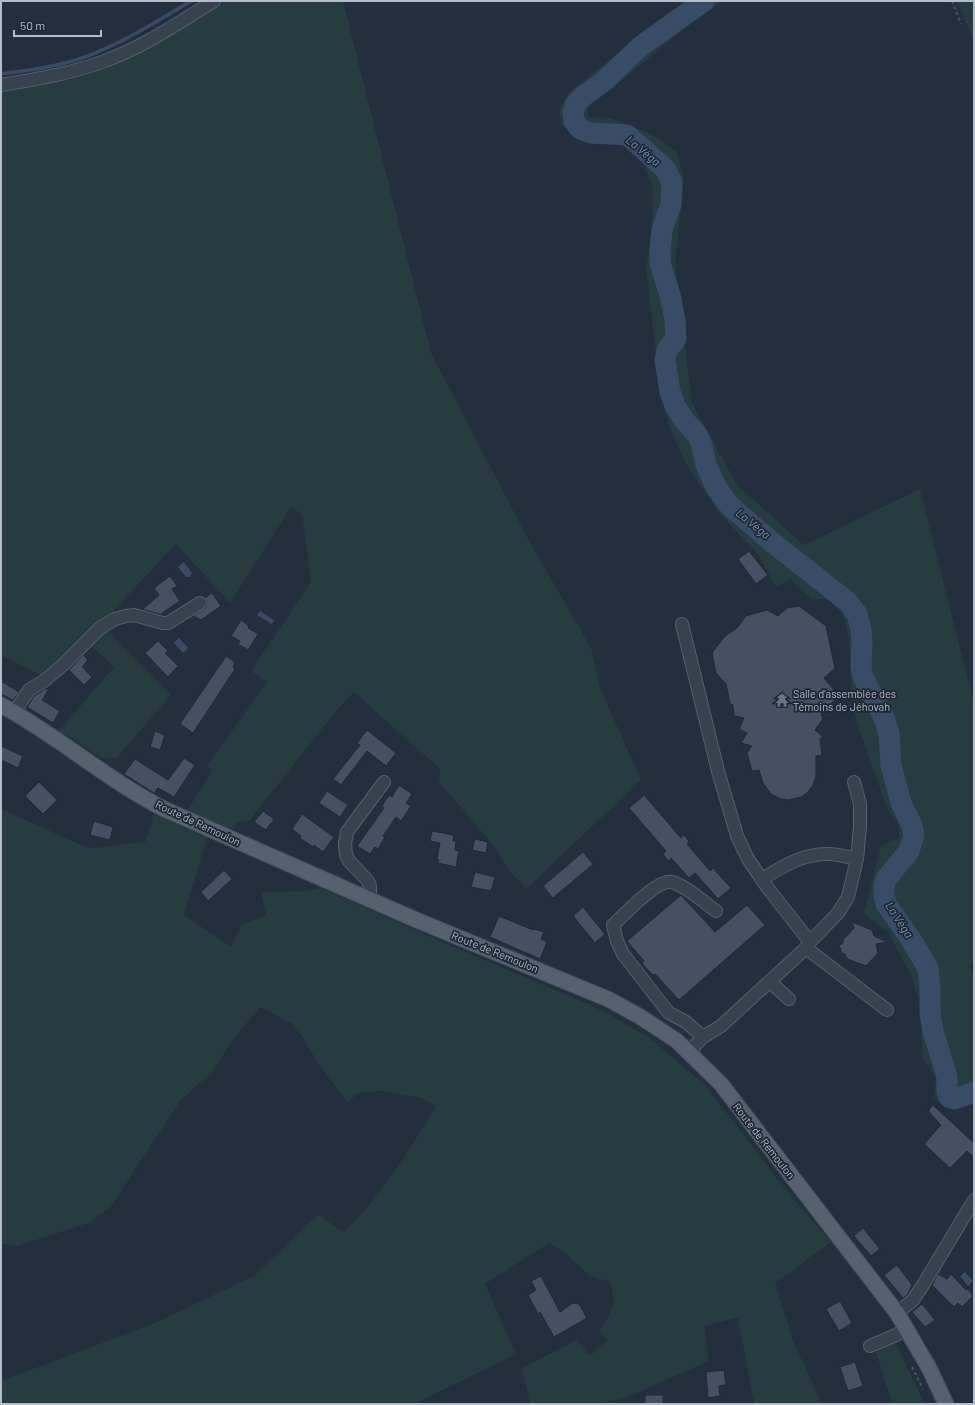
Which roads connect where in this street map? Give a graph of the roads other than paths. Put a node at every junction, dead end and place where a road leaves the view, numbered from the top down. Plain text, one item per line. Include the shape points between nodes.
1 (214, 1) edge
2 (1, 85) edge
3 (200, 603) dead end
4 (682, 624) dead end
5 (8, 709) edge
6 (384, 782) dead end
7 (854, 782) dead end
8 (857, 859) junction
9 (762, 879) junction
10 (370, 900) junction
11 (716, 911) dead end
12 (808, 945) junction
13 (770, 982) junction
14 (789, 999) dead end
15 (887, 1010) dead end
16 (703, 1038) junction
17 (689, 1052) junction
18 (974, 1200) edge
19 (897, 1313) junction
20 (906, 1328) junction
21 (870, 1346) dead end
22 (946, 1404) edge

1 - 2 street via 146,42 103,62 59,75
3 - 5 street via 168,623 134,615 115,619 100,628 63,665
4 - 9 street via 736,836
5 - 10 main road, Route de Remoulon via 151,802
6 - 10 street via 347,832 345,844 349,861 368,881
7 - 8 street via 861,814
8 - 9 street via 837,854 815,854 798,859
8 - 12 street via 848,897 838,913
9 - 12 street
10 - 17 main road, Route de Remoulon via 608,999 639,1016
11 - 16 street via 688,890 671,882 661,884 642,897 613,925 623,954 661,1003
12 - 13 street
12 - 15 street
13 - 14 street
13 - 16 street via 721,1026
16 - 17 street
17 - 19 main road, Route de Remoulon via 720,1084
18 - 19 street via 913,1300
19 - 20 main road, Route de Remoulon
20 - 21 street
20 - 22 main road, Route de Remoulon

